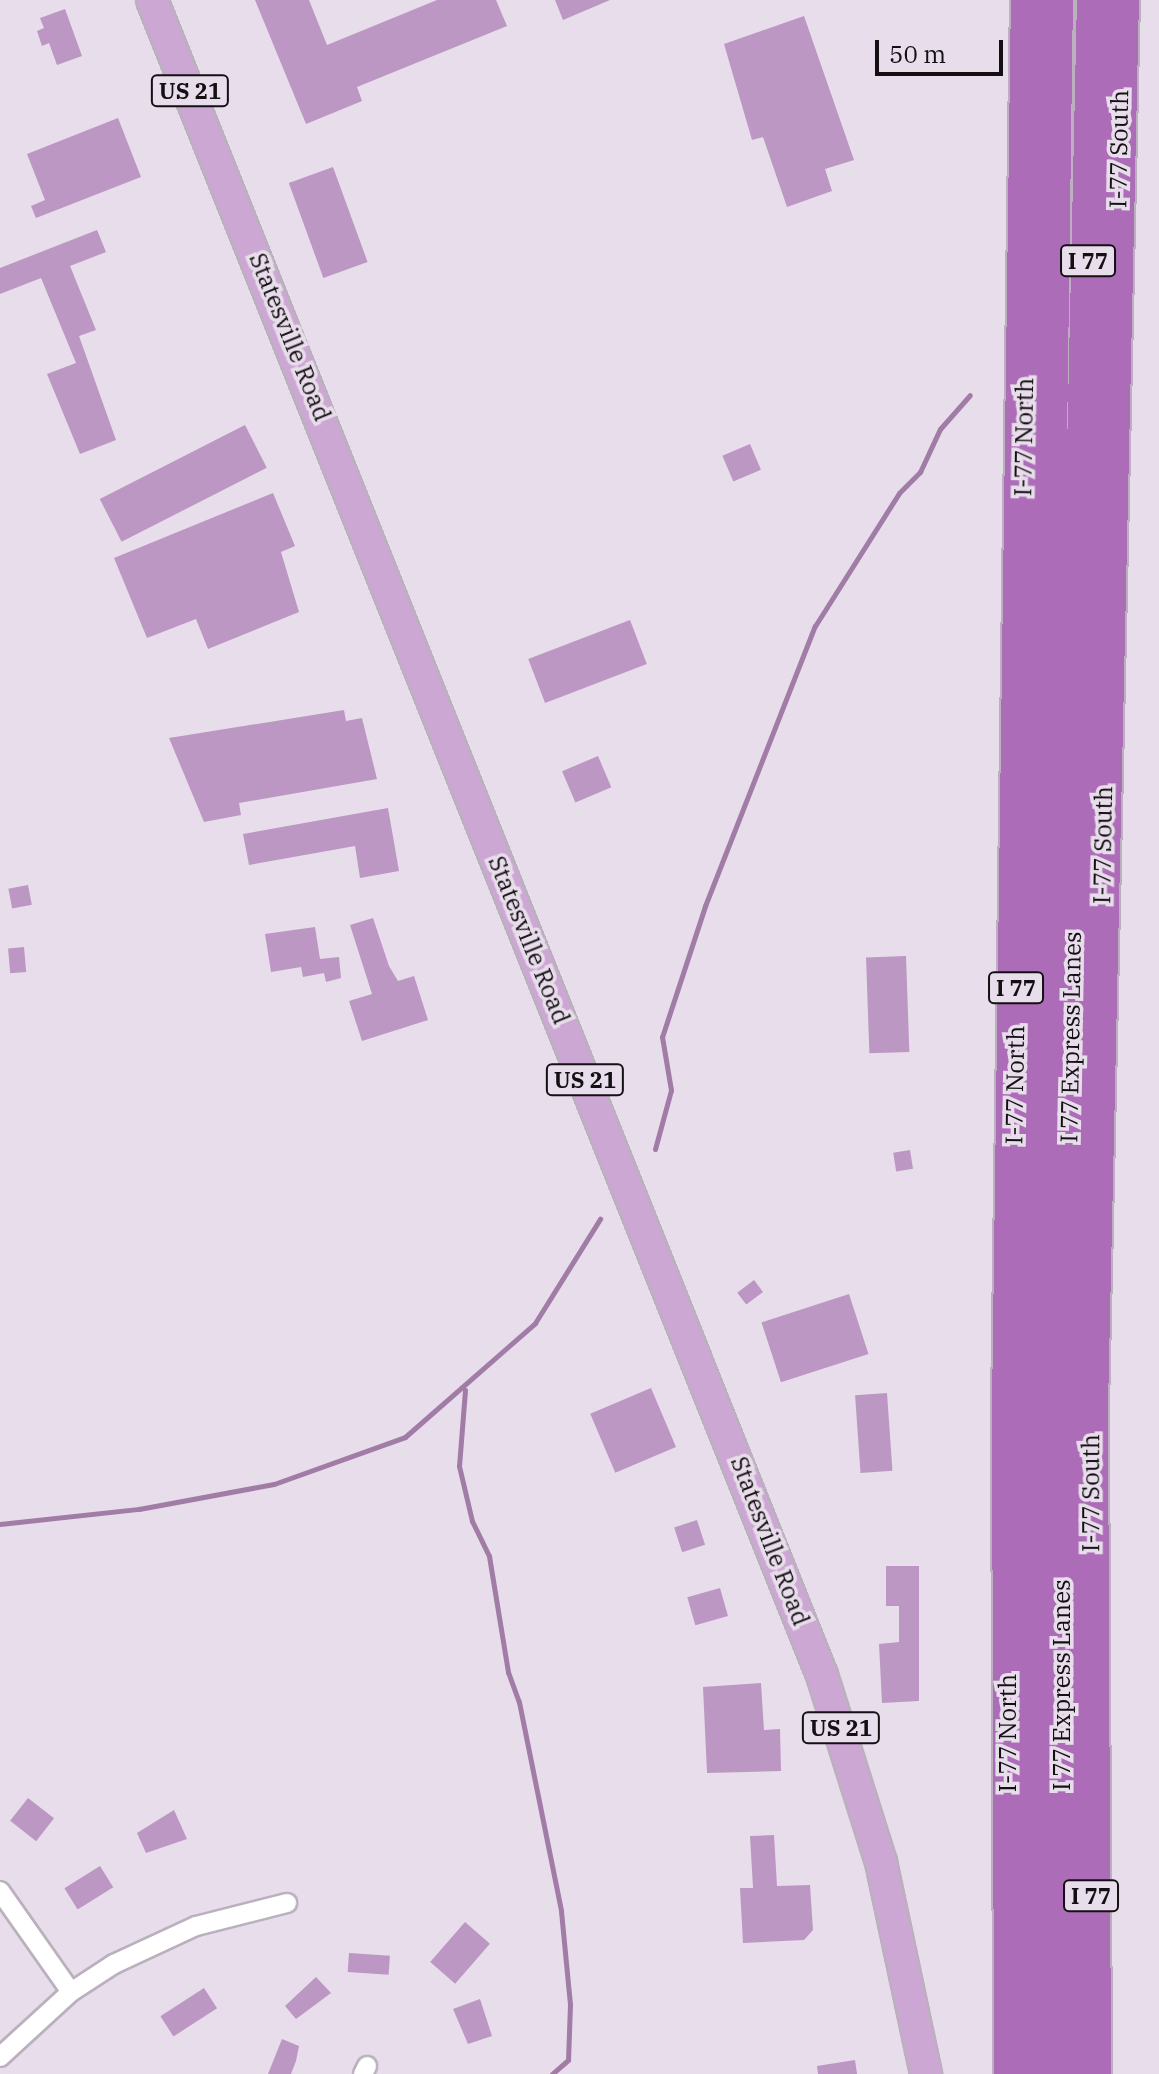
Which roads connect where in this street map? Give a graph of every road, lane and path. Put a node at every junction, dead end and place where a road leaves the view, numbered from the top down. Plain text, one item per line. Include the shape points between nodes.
1 (152, 0) edge
2 (1028, 0) edge
3 (1056, 0) edge
4 (1094, 0) edge
5 (1122, 0) edge
6 (1072, 960) junction
7 (1095, 1183) junction
8 (1036, 1770) junction
9 (0, 1891) edge
10 (287, 1903) dead end
11 (1010, 1977) junction
12 (71, 1992) junction
13 (0, 2057) edge
14 (926, 2074) edge
15 (1011, 2074) edge
16 (1039, 2074) edge
17 (1066, 2074) edge
18 (1094, 2074) edge

1 - 14 main road, Statesville Road / US 21 via 822,1675 881,1862
2 - 11 highway, I-77 North / I 77 via 1008,1422
3 - 8 highway, I 77 Express Lanes / I 77
4 - 6 highway, I 77 Express Lanes / I 77
5 - 7 highway, I-77 South / I 77
6 - 7 highway
6 - 17 highway, I 77 Express Lanes / I 77 via 1062,1547
7 - 18 highway, I-77 South / I 77 via 1090,1563
8 - 11 highway
8 - 16 highway, I 77 Express Lanes / I 77
9 - 12 street
10 - 12 street via 157,1941
11 - 15 highway, I-77 North / I 77
12 - 13 street

